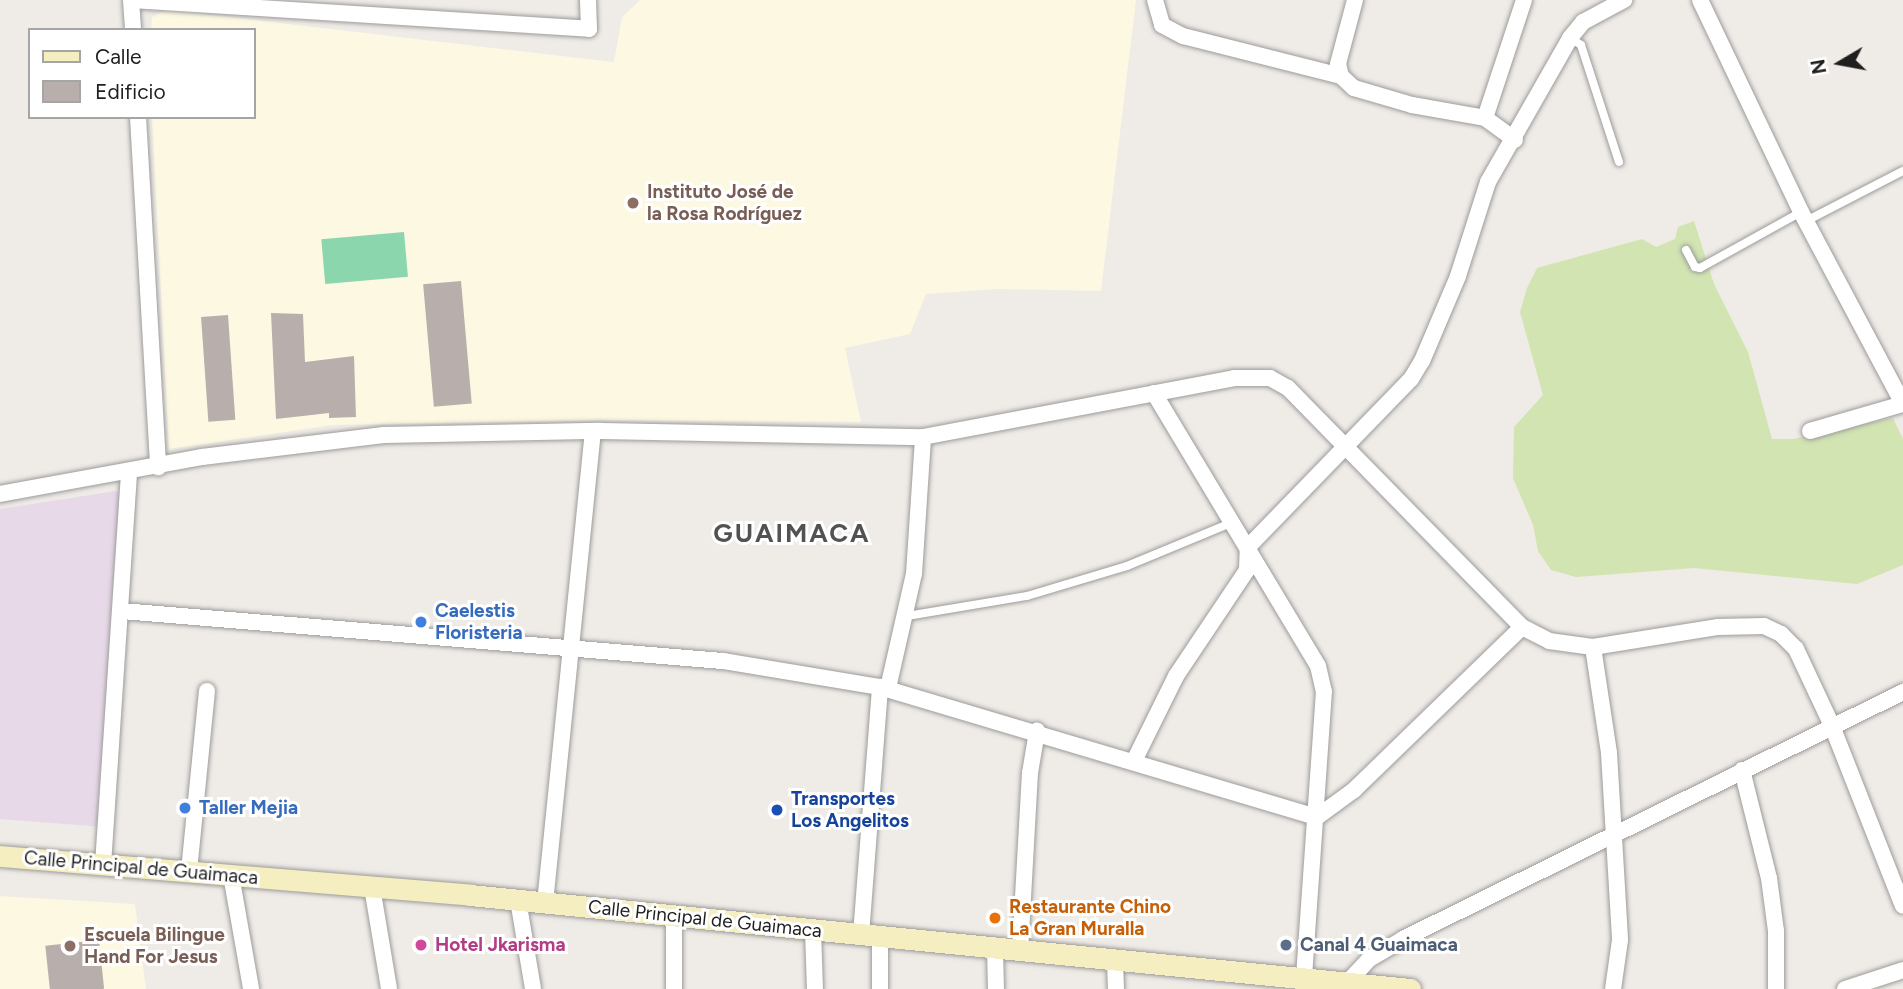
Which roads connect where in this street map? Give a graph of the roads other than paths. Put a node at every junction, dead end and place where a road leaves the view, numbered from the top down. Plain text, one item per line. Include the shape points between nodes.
1 (131, 0) edge
2 (588, 0) edge
3 (1155, 0) edge
4 (1355, 0) edge
5 (1524, 0) edge
6 (1624, 0) edge
7 (1700, 0) edge
8 (199, 2) edge
9 (369, 8) edge
10 (133, 28) edge
11 (1570, 38) junction
12 (1341, 76) junction
13 (1485, 118) junction
14 (138, 119) edge
15 (1516, 141) junction
16 (1619, 162) dead end
17 (1903, 171) edge
18 (1803, 216) junction
19 (1686, 250) dead end
20 (1154, 393) junction
21 (1903, 404) edge
22 (1810, 431) dead end
23 (593, 432) junction
24 (923, 437) junction
25 (1345, 446) junction
26 (158, 467) junction
27 (129, 472) junction
28 (0, 494) edge
29 (1231, 523) junction
30 (1248, 551) junction
31 (122, 611) junction
32 (906, 616) junction
33 (1522, 627) junction
34 (1593, 647) junction
35 (569, 648) junction
36 (884, 687) junction
37 (207, 691) dead end
38 (1903, 692) edge
39 (1832, 726) junction
40 (1037, 731) junction
41 (1135, 760) junction
42 (1742, 770) junction
43 (1317, 817) junction
44 (1613, 833) junction
45 (0, 856) edge
46 (103, 865) junction
47 (189, 871) junction
48 (231, 875) junction
49 (372, 887) junction
50 (518, 900) junction
51 (544, 902) junction
52 (1903, 906) edge
53 (674, 916) junction
54 (813, 930) junction
55 (871, 936) junction
56 (995, 949) junction
57 (1020, 951) junction
58 (1115, 961) junction
59 (1903, 970) edge
60 (1304, 980) junction
61 (1236, 981) edge
62 (1348, 986) edge
63 (251, 989) edge
64 (389, 989) edge
65 (533, 989) edge
66 (674, 989) edge
67 (815, 989) edge
68 (880, 989) edge
69 (996, 989) edge
70 (1116, 989) edge
71 (1410, 989) edge
72 (1613, 989) edge
73 (1776, 989) edge
74 (1845, 989) edge

1 - 8 street
1 - 10 street
2 - 9 street via 589,29
3 - 12 street via 1163,25 1183,36
4 - 12 street via 1338,64
5 - 13 street
6 - 11 street via 1583,22
7 - 18 street
8 - 9 street
11 - 15 street
11 - 16 lane via 1581,45
12 - 13 street via 1354,88 1412,105
13 - 15 street
14 - 26 street
15 - 25 street via 1488,182 1458,276 1422,361
17 - 18 lane
18 - 19 lane via 1700,268
18 - 21 street
20 - 24 street
20 - 25 street via 1234,378 1270,378 1288,388
20 - 29 street
21 - 22 street
23 - 24 street
23 - 26 street via 336,438
23 - 35 street
24 - 32 street via 915,574
25 - 30 street
25 - 33 street
26 - 27 street
27 - 28 street
27 - 31 street
29 - 30 street
29 - 32 lane via 1127,566 1027,596
30 - 41 street via 1247,570 1176,676
30 - 43 street via 1318,666 1324,691
31 - 35 street
31 - 46 street
32 - 36 street
33 - 34 street via 1549,641
33 - 43 street via 1354,790
34 - 39 street via 1718,627 1764,626 1796,649
34 - 44 street via 1609,753
35 - 36 street via 723,661
35 - 51 street
36 - 40 street
36 - 55 street
37 - 47 street
38 - 39 street
39 - 42 street
39 - 52 street
40 - 41 street
40 - 57 street via 1030,773
41 - 43 street via 1162,773
42 - 44 street
42 - 73 street via 1769,878 1776,931
43 - 60 street
44 - 62 street via 1403,939 1369,959
44 - 72 street via 1620,940
45 - 46 main road, Calle Principal de Guaimaca
46 - 47 main road, Calle Principal de Guaimaca
47 - 48 main road, Calle Principal de Guaimaca
48 - 49 main road, Calle Principal de Guaimaca
48 - 63 street
49 - 50 main road, Calle Principal de Guaimaca
49 - 64 street
50 - 51 main road, Calle Principal de Guaimaca
50 - 65 street
51 - 53 main road, Calle Principal de Guaimaca
53 - 54 main road, Calle Principal de Guaimaca
53 - 66 street
54 - 55 main road, Calle Principal de Guaimaca
54 - 67 street
55 - 56 main road, Calle Principal de Guaimaca
55 - 68 street
56 - 57 main road, Calle Principal de Guaimaca
56 - 69 street
57 - 58 main road, Calle Principal de Guaimaca
58 - 61 main road, Calle Principal de Guaimaca
58 - 70 street
59 - 74 street
60 - 61 main road, Calle Principal de Guaimaca
60 - 62 main road, Calle Principal de Guaimaca
62 - 71 main road, Calle Principal de Guaimaca

